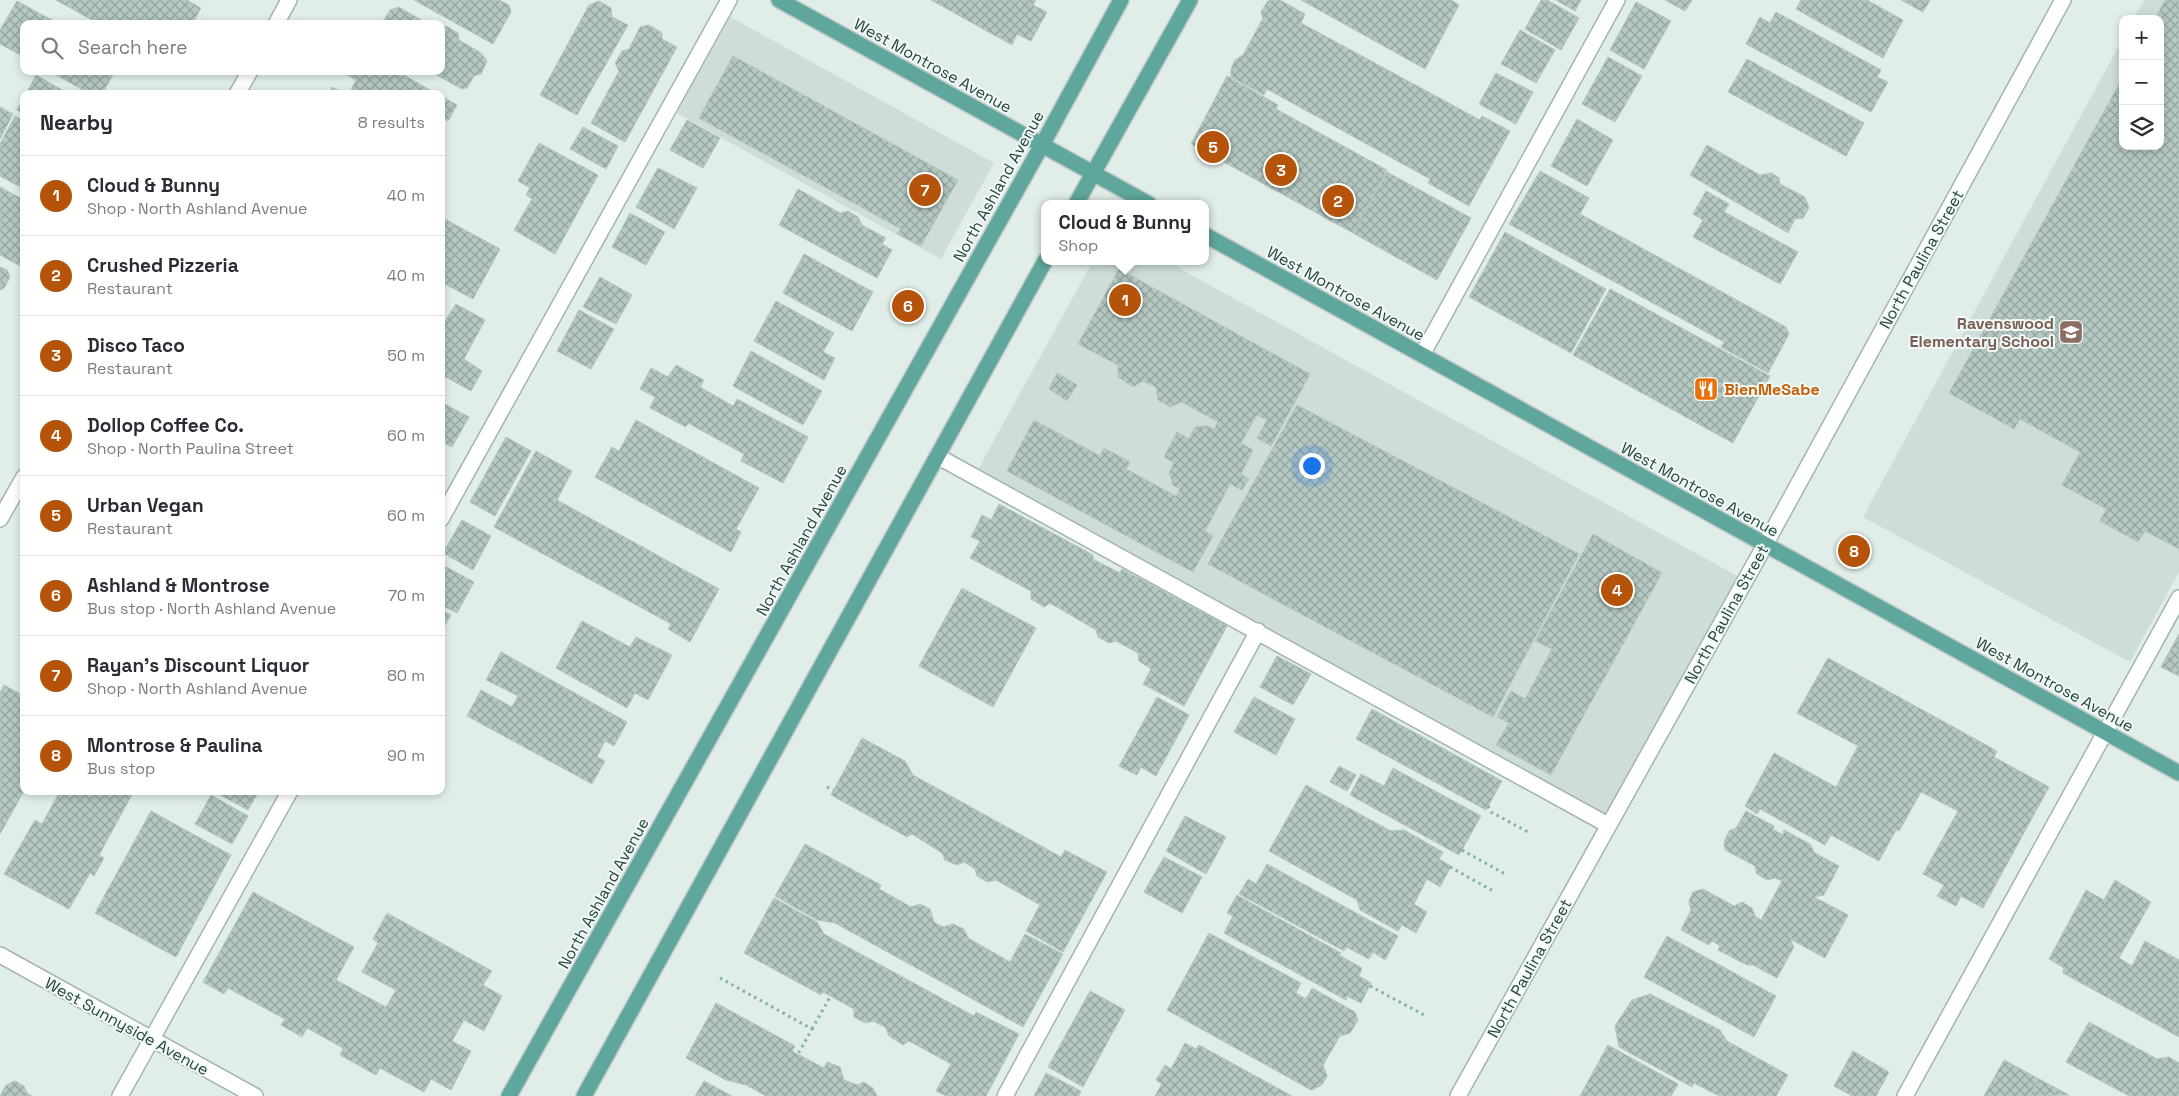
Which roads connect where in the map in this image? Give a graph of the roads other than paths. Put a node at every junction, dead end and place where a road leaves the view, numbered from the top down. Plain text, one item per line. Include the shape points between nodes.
1 (289, 0) edge
2 (730, 0) edge
3 (779, 0) edge
4 (1121, 0) edge
5 (1190, 0) edge
6 (1617, 0) edge
7 (2063, 0) edge
8 (278, 20) edge
9 (248, 75) edge
10 (239, 90) edge
11 (1042, 145) junction
12 (1093, 173) junction
13 (1078, 200) edge
14 (1142, 200) edge
15 (1209, 237) edge
16 (1043, 265) edge
17 (1422, 355) junction
18 (937, 456) junction
19 (20, 484) edge
20 (445, 512) edge
21 (0, 520) edge
22 (1765, 544) junction
23 (2179, 598) edge
24 (1258, 631) junction
25 (2105, 732) junction
26 (2179, 773) edge
27 (288, 795) edge
28 (1608, 825) junction
29 (0, 955) edge
30 (152, 1039) junction
31 (120, 1096) edge
32 (255, 1096) edge
33 (509, 1096) edge
34 (584, 1096) edge
35 (1005, 1096) edge
36 (1458, 1096) edge
37 (1905, 1096) edge

1 - 8 street
2 - 20 street
3 - 11 main road, West Montrose Avenue
4 - 11 main road, North Ashland Avenue
5 - 12 main road
6 - 17 street
7 - 22 street, North Paulina Street
9 - 10 street
11 - 12 main road, West Montrose Avenue
11 - 33 main road, North Ashland Avenue
12 - 13 main road
12 - 14 main road, West Montrose Avenue
15 - 17 main road, West Montrose Avenue
16 - 18 main road
17 - 22 main road, West Montrose Avenue
18 - 24 street
18 - 34 main road
19 - 21 street
22 - 25 main road, West Montrose Avenue
22 - 28 street, North Paulina Street
23 - 25 street
24 - 28 street
24 - 35 street
25 - 26 main road, West Montrose Avenue
25 - 37 street
27 - 30 street
28 - 36 street, North Paulina Street
29 - 30 street, West Sunnyside Avenue
30 - 31 street
30 - 32 street, West Sunnyside Avenue

